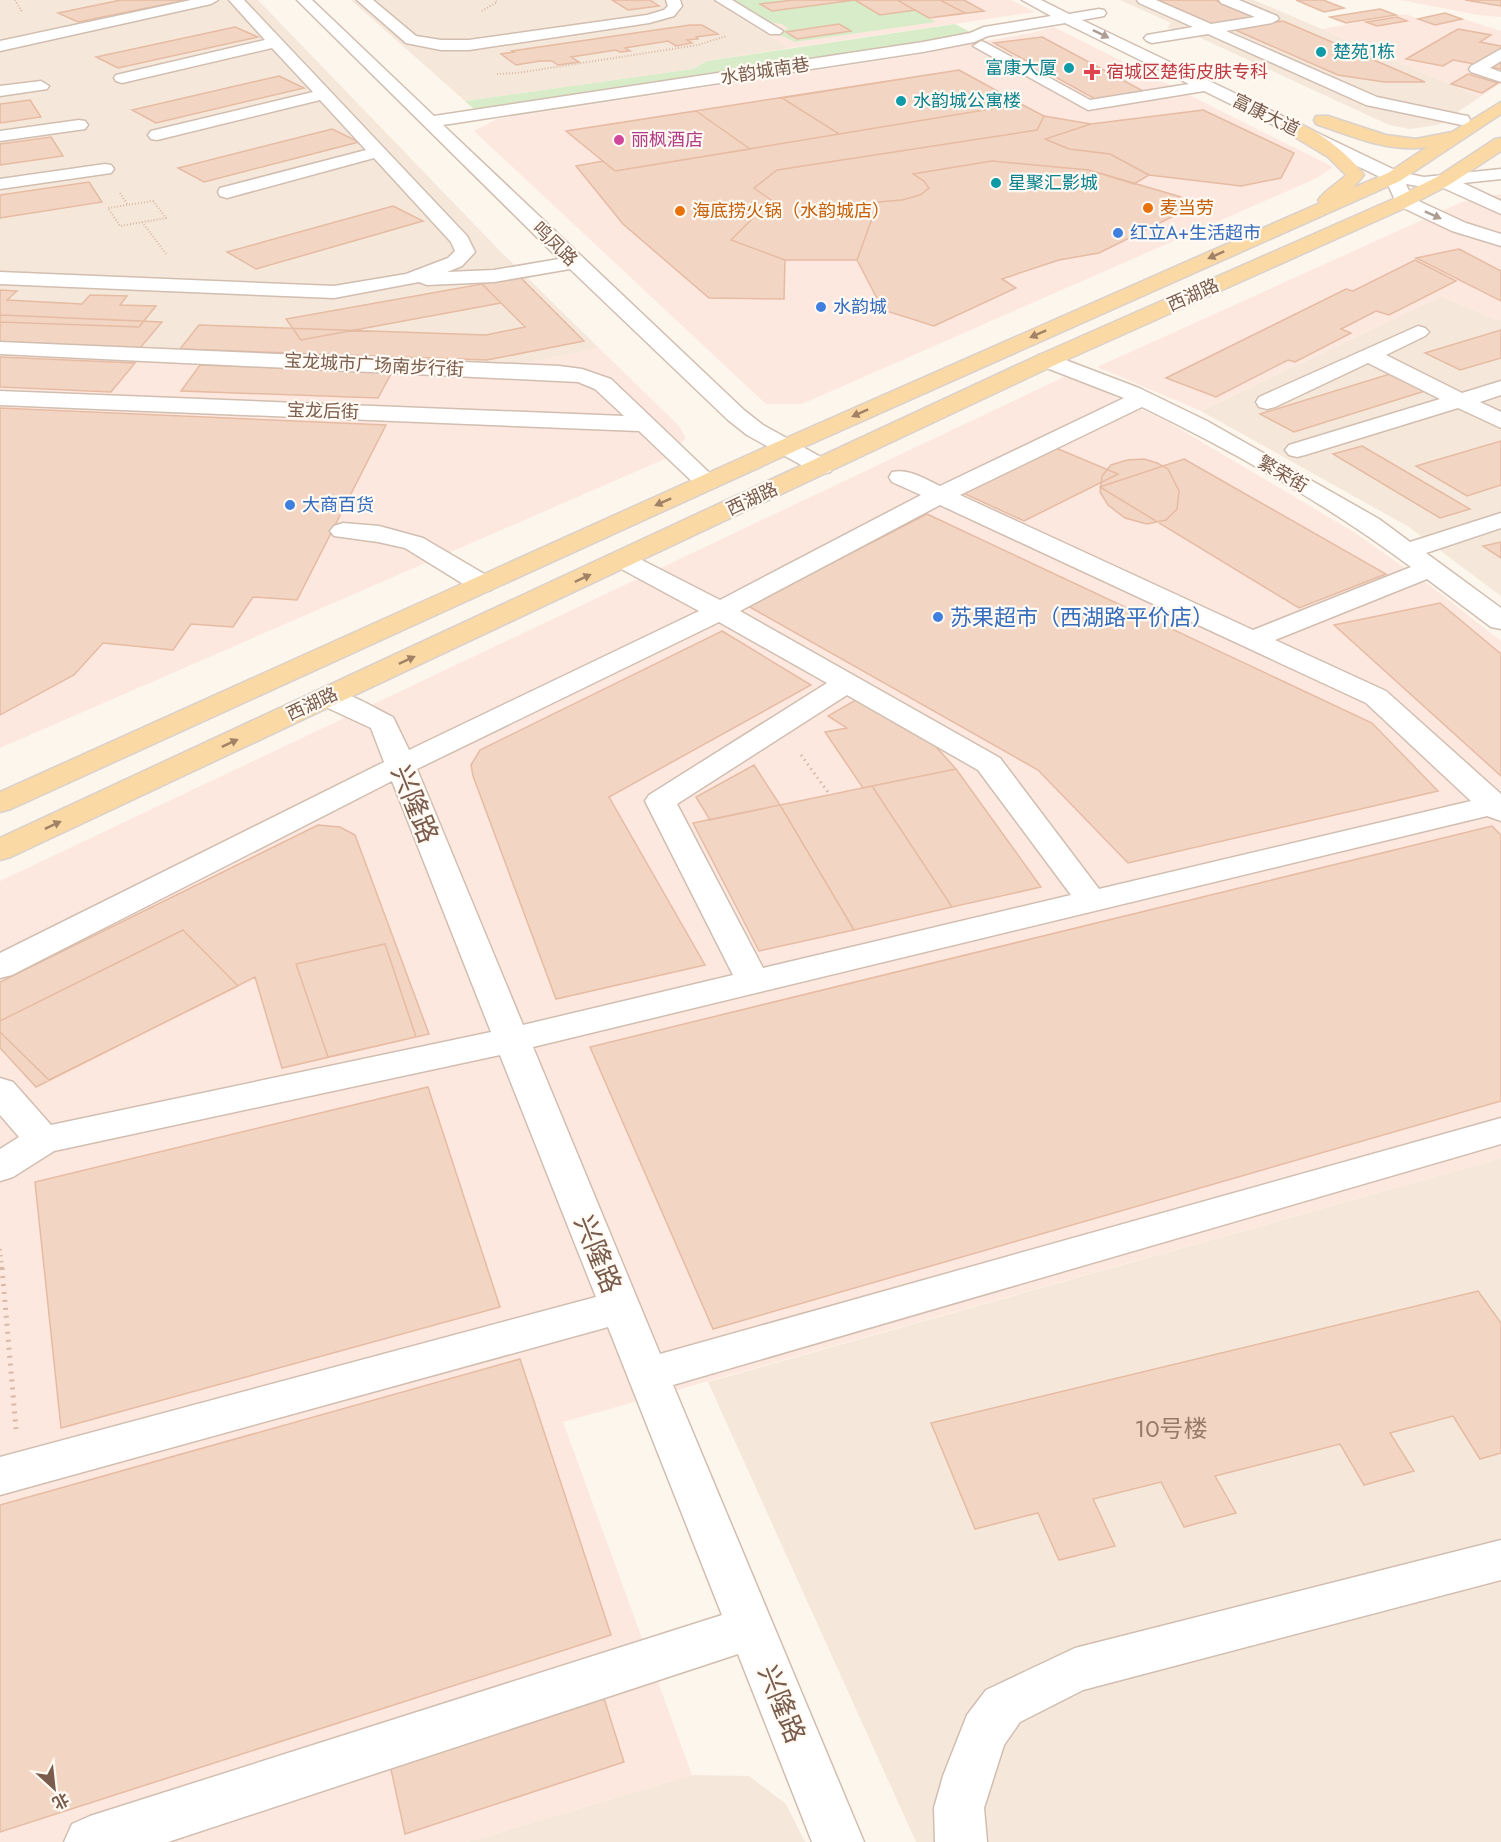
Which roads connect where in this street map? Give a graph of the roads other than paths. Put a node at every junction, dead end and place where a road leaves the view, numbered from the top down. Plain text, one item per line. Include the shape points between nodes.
1 (211, 0) edge
2 (236, 0) edge
3 (304, 0) edge
4 (364, 0) edge
5 (673, 0) edge
6 (722, 0) edge
7 (1029, 0) edge
8 (1072, 0) edge
9 (1144, 0) edge
10 (1226, 0) edge
11 (1068, 18) junction
12 (1210, 29) junction
13 (775, 31) dead end
14 (276, 42) junction
15 (937, 45) junction
16 (0, 46) edge
17 (981, 46) dead end
18 (1173, 48) dead end
19 (1501, 54) edge
20 (955, 55) dead end
21 (1501, 77) edge
22 (122, 78) dead end
23 (41, 86) dead end
24 (1213, 89) junction
25 (0, 91) edge
26 (324, 94) junction
27 (1497, 110) edge
28 (1070, 117) dead end
29 (1317, 117) joint
30 (1462, 120) dead end
31 (430, 122) junction
32 (79, 125) dead end
33 (1289, 126) junction
34 (157, 135) dead end
35 (0, 136) edge
36 (1501, 143) edge
37 (378, 152) junction
38 (1418, 163) junction
39 (1465, 168) junction
40 (105, 169) dead end
41 (1500, 175) edge
42 (1394, 177) junction
43 (1443, 181) junction
44 (0, 184) edge
45 (227, 192) dead end
46 (1404, 201) junction
47 (1501, 208) edge
48 (1300, 218) junction
49 (1501, 240) edge
50 (574, 262) junction
51 (0, 278) edge
52 (410, 279) junction
53 (1418, 332) dead end
54 (0, 348) edge
55 (1369, 355) junction
56 (1047, 360) junction
57 (1501, 388) edge
58 (0, 398) edge
59 (1142, 399) junction
60 (1460, 400) junction
61 (1267, 402) dead end
62 (1501, 421) edge
63 (647, 424) junction
64 (785, 447) junction
65 (1298, 450) dead end
66 (822, 467) junction
67 (901, 477) dead end
68 (707, 482) junction
69 (940, 495) junction
70 (1501, 520) edge
71 (343, 531) dead end
72 (1408, 551) junction
73 (623, 560) junction
74 (1431, 568) junction
75 (482, 584) junction
76 (720, 611) junction
77 (1501, 621) edge
78 (1251, 640) junction
79 (847, 683) junction
80 (327, 697) junction
81 (399, 765) junction
82 (0, 804) edge
83 (1498, 807) edge
84 (0, 850) edge
85 (1091, 900) junction
86 (0, 967) edge
87 (753, 982) junction
88 (511, 1040) junction
89 (0, 1091) edge
90 (1501, 1131) edge
91 (43, 1140) junction
92 (0, 1167) edge
93 (620, 1307) junction
94 (647, 1375) junction
95 (10, 1474) edge
96 (1501, 1560) edge
97 (751, 1628) junction
98 (90, 1842) edge
99 (838, 1842) edge
100 (961, 1842) edge

1 - 16 street
2 - 14 street
3 - 31 street, 鸣凤路
4 - 5 street via 411,40 457,45 649,19 673,10
6 - 13 street
7 - 11 street, 富康大道
8 - 11 street, 水韵城南巷 via 1104,15
9 - 12 street
10 - 12 street via 1272,19
11 - 15 street, 水韵城南巷 via 984,32
11 -> 24 street, 富康大道
12 - 18 street via 1146,35
12 - 30 street via 1372,101
14 - 22 street
14 - 26 street
15 - 20 street
15 - 31 street, 水韵城南巷
17 - 24 street via 1088,105
19 - 21 street via 1477,69
23 - 25 street
24 - 28 street
24 - 33 street, 富康大道
26 - 34 street
26 - 37 street
27 - 29 main road via 1437,141 1412,145 1384,140
27 - 38 main road, 西湖路
29 - 38 street, 富康大道
31 - 50 street, 鸣凤路
32 - 35 street
33 - 42 street, 富康大道
33 - 48 main road via 1344,161 1355,176 1342,190
36 - 39 main road, 西湖路
37 - 45 street
37 - 52 street via 460,240 465,252 455,262
38 - 39 street, 富康大道
38 - 42 main road, 西湖路
39 - 41 street, 富康大道
39 - 43 main road, 西湖路
40 - 44 street
41 - 43 street, 富康大道
42 - 43 street, 富康大道
42 - 46 street
42 - 48 main road, 西湖路
43 - 46 main road, 西湖路
43 - 47 street
46 -> 49 street via 1459,227
46 - 56 main road, 西湖路
48 -> 64 main road, 西湖路
50 - 52 street via 494,276
50 - 64 street, 鸣凤路 via 736,415
51 - 52 street via 334,292
53 - 55 street
54 - 63 street, 宝龙城市广场南步行街 via 559,373 603,384
55 - 60 street
55 - 61 street
56 - 59 street, 繁荣街
56 - 66 main road, 西湖路
57 - 60 street
58 - 63 street, 宝龙后街
59 - 69 street
59 - 72 street, 繁荣街 via 1199,426 1370,524
60 - 62 street
60 - 65 street
63 - 68 street, 宝龙城市广场南步行街
64 - 66 street, 鸣凤路
64 - 68 main road, 西湖路
66 - 73 main road, 西湖路
67 - 69 street
68 -> 75 main road, 西湖路
69 - 76 street
69 - 78 street
70 - 72 street
71 - 75 street via 379,534 414,543
72 - 74 street, 繁荣街
73 - 76 street
80 -> 73 main road, 西湖路
74 - 77 street, 繁荣街
74 - 78 street
75 - 82 main road, 西湖路
76 - 79 street
76 - 81 street
78 - 83 street via 1376,697
79 - 85 street via 989,764
79 - 87 street via 660,801
80 - 81 street, 兴隆路 via 382,723
84 -> 80 main road, 西湖路
81 - 86 street
81 - 88 street, 兴隆路
83 - 85 street
85 - 87 street
87 - 88 street
88 - 91 street
88 - 93 street, 兴隆路
89 - 91 street
90 - 94 street
91 - 92 street
93 - 94 street, 兴隆路
93 - 95 street
94 - 97 street, 兴隆路
96 - 100 street via 1075,1670 1003,1706 984,1732 968,1776 959,1808
97 - 98 street
97 - 99 street, 兴隆路

